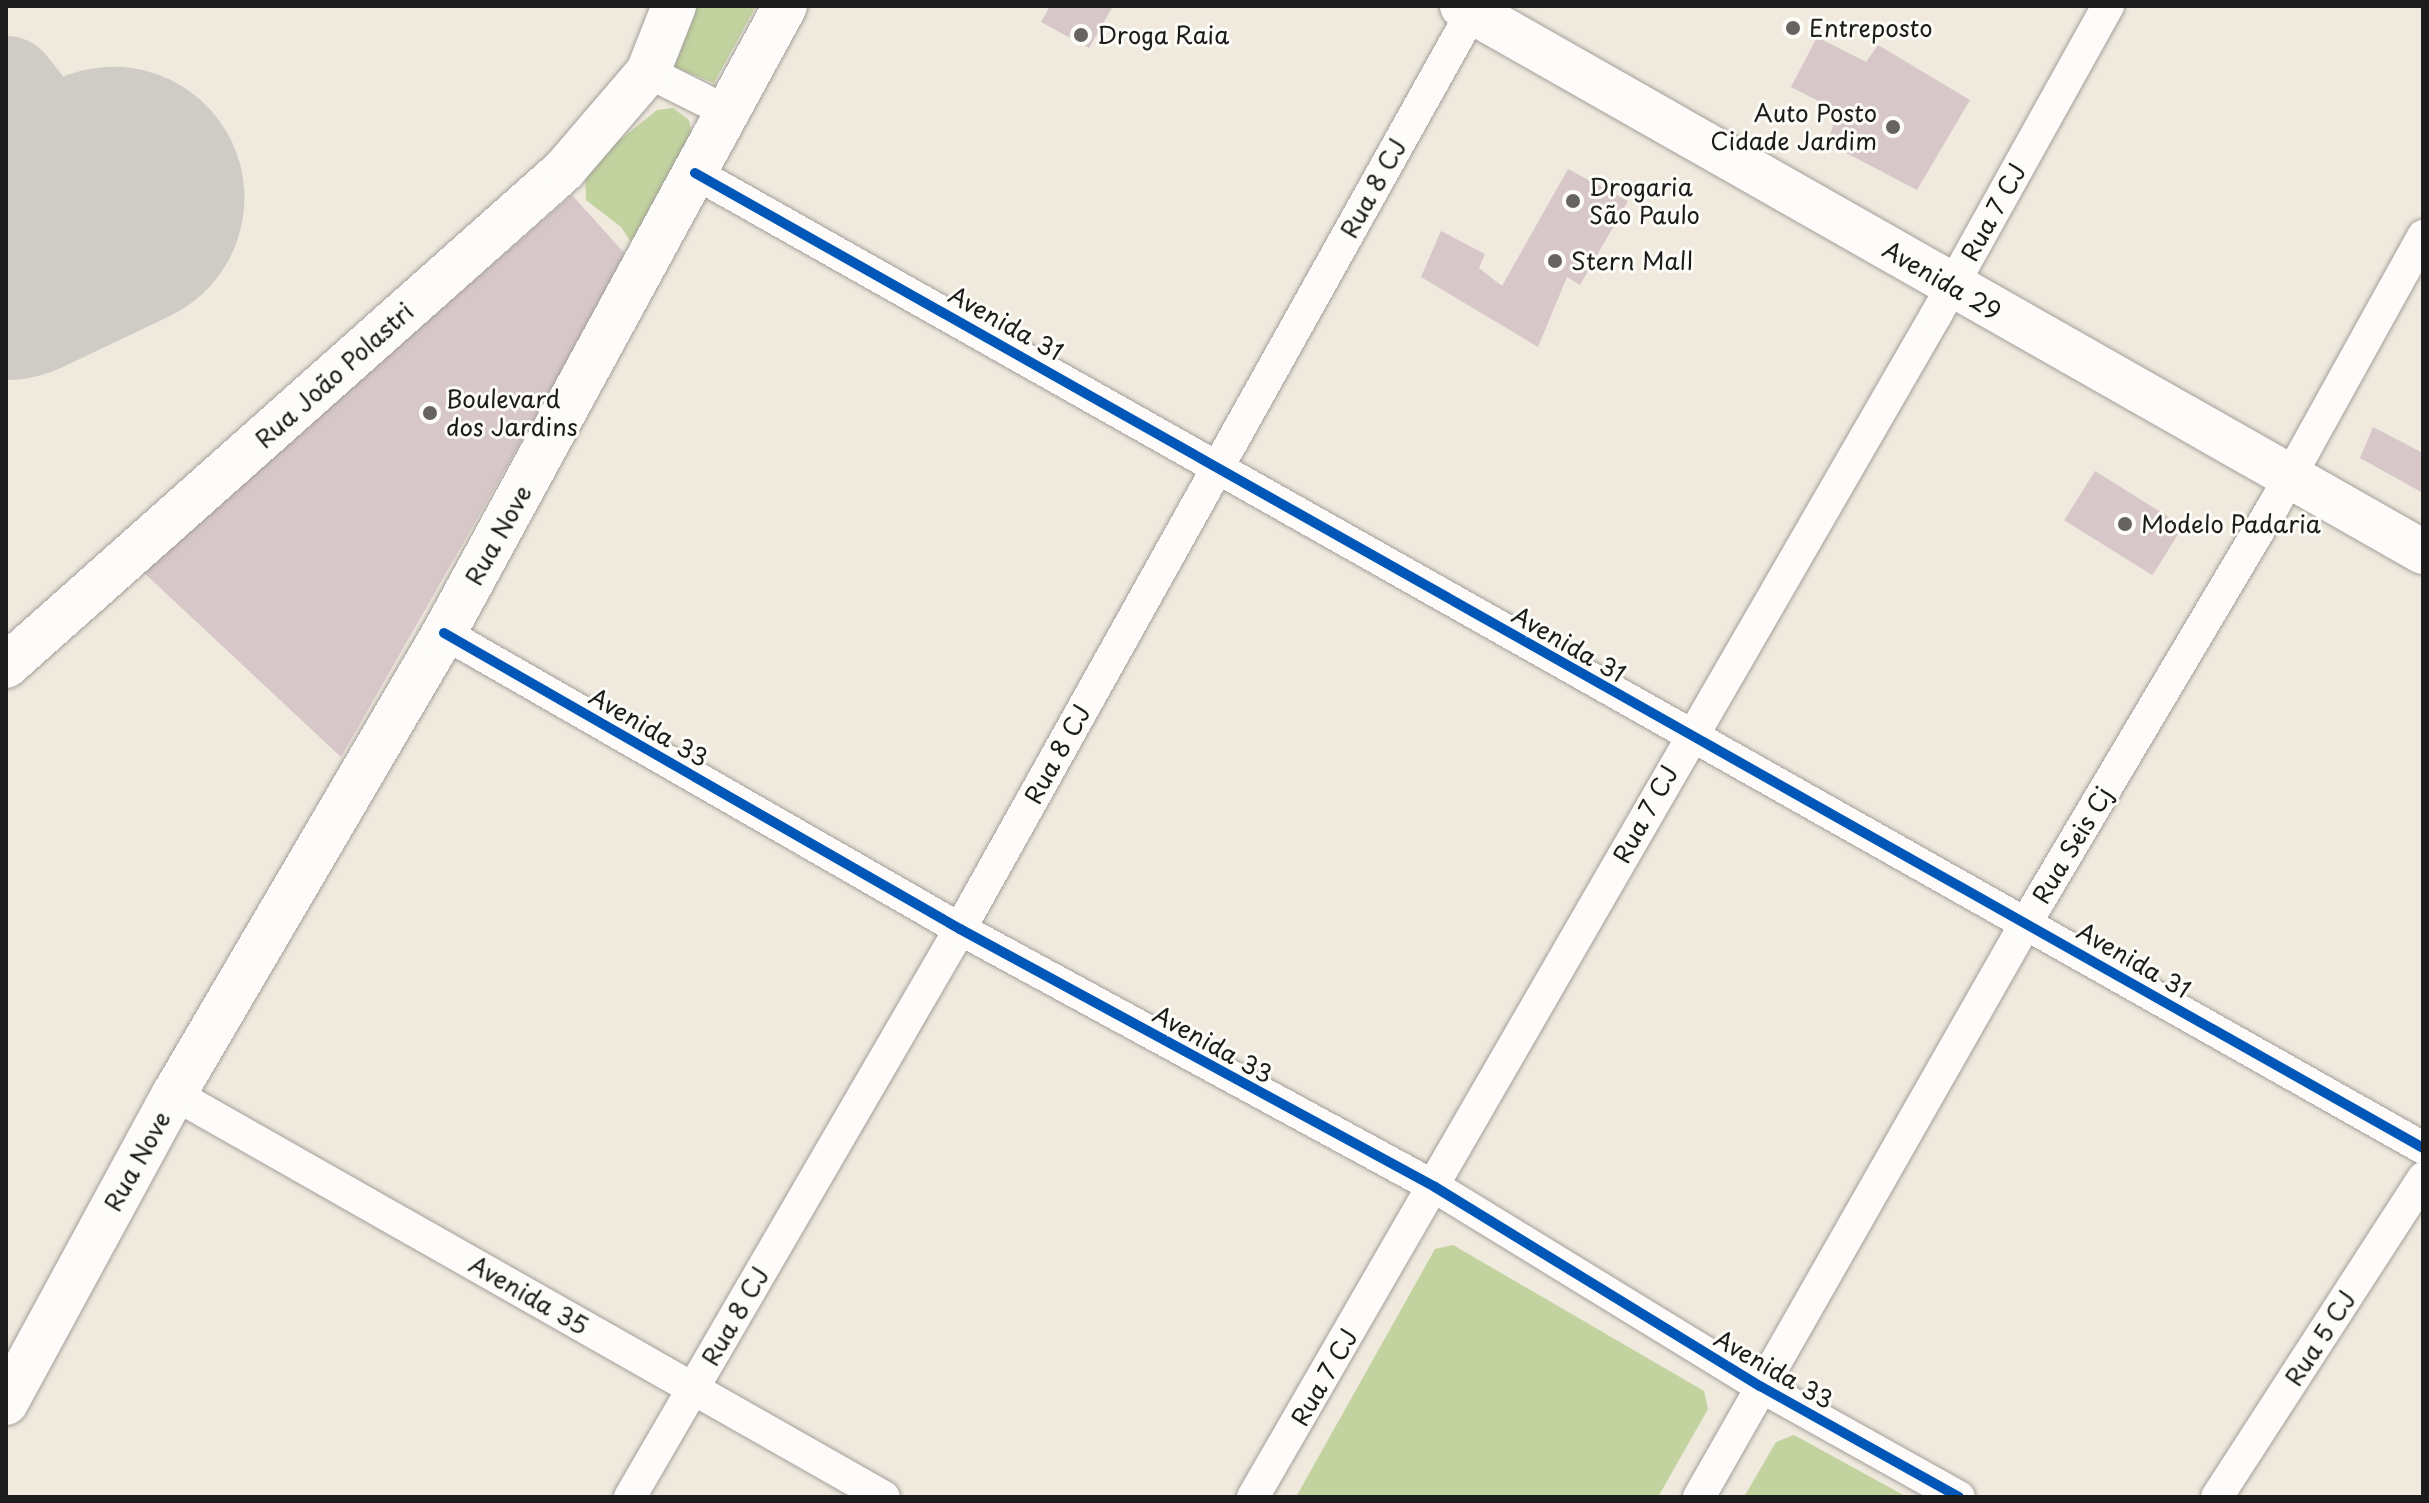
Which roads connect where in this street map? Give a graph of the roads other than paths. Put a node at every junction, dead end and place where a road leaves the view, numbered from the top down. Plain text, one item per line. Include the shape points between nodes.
1 (674, 6) edge
2 (785, 6) edge
3 (2108, 6) edge
4 (1470, 8) edge
5 (648, 72) junction
6 (728, 112) junction
7 (695, 173) junction
8 (2423, 236) edge
9 (1952, 286) junction
10 (1218, 464) junction
11 (2290, 477) junction
12 (2423, 552) edge
13 (444, 633) junction
14 (6, 666) edge
15 (1690, 736) junction
16 (2027, 921) junction
17 (960, 929) junction
18 (174, 1094) junction
19 (2423, 1148) edge
20 (2423, 1178) edge
21 (1435, 1187) junction
22 (1760, 1386) junction
23 (693, 1388) junction
24 (6, 1403) edge
25 (630, 1497) edge
26 (884, 1497) edge
27 (1253, 1497) edge
28 (1699, 1497) edge
29 (1959, 1497) edge
30 (2217, 1497) edge

1 - 5 street, Rua João Polastri
2 - 6 street, Rua Nove
3 - 9 street, Rua 7 CJ
4 - 9 street, Avenida 29
4 - 10 street, Rua 8 CJ
5 - 6 street
5 - 14 street, Rua João Polastri via 564,170
6 - 7 street, Rua Nove
7 - 10 street, Avenida 31
7 - 13 street, Rua Nove
8 - 11 street, Rua Seis Cj
9 - 11 street, Avenida 29
9 - 15 street, Rua 7 CJ
10 - 15 street, Avenida 31
10 - 17 street, Rua 8 CJ
11 - 12 street, Avenida 29
11 - 16 street, Rua Seis Cj
13 - 17 street, Avenida 33
13 - 18 street, Rua Nove
15 - 16 street, Avenida 31
15 - 21 street, Rua 7 CJ
16 - 19 street, Avenida 31
16 - 22 street, Rua Seis Cj
17 - 21 street, Avenida 33
17 - 23 street, Rua 8 CJ
18 - 23 street, Avenida 35
18 - 24 street, Rua Nove
20 - 30 street, Rua 5 CJ
21 - 22 street, Avenida 33
21 - 27 street, Rua 7 CJ
22 - 28 street, Rua Seis Cj
22 - 29 street, Avenida 33
23 - 25 street, Rua 8 CJ
23 - 26 street, Avenida 35

